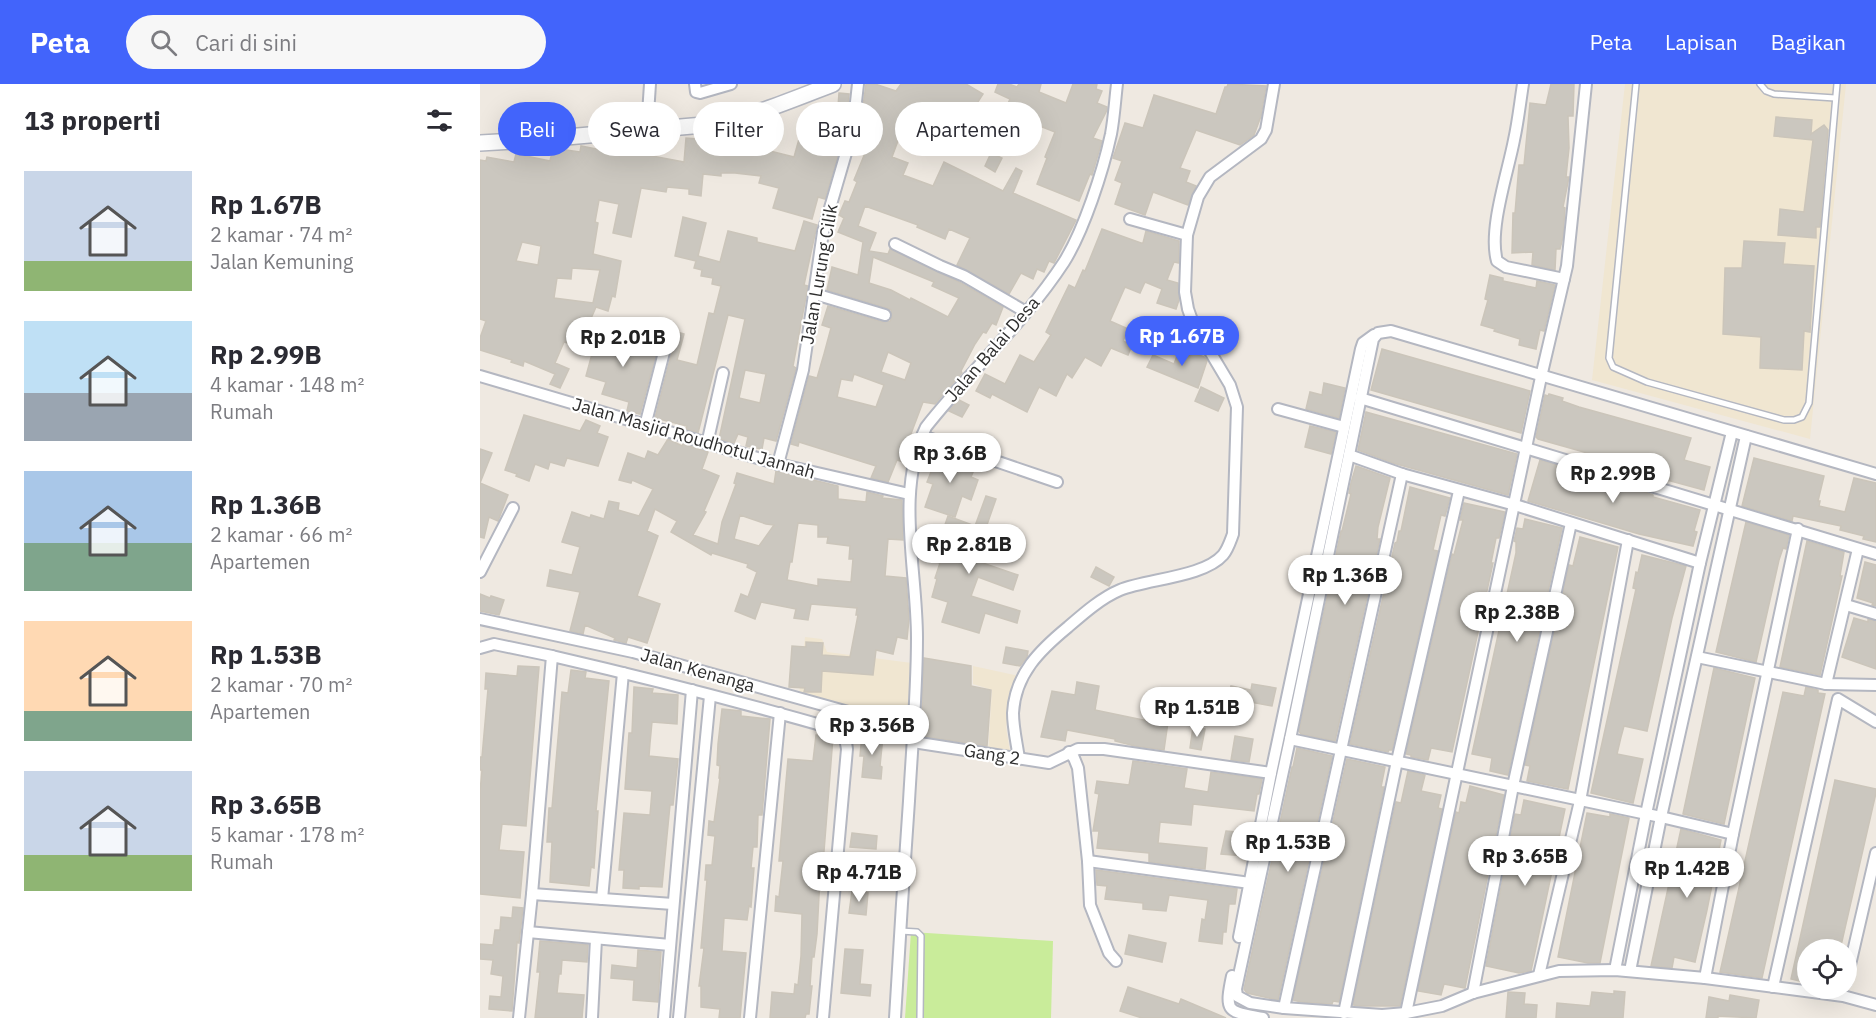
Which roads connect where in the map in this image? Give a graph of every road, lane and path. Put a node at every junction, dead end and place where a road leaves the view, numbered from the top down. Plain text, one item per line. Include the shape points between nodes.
1 (650, 84) edge
2 (695, 84) edge
3 (731, 84) edge
4 (833, 84) edge
5 (858, 84) edge
6 (1117, 84) edge
7 (1274, 84) edge
8 (1523, 84) edge
9 (1586, 84) edge
10 (1636, 84) edge
11 (1760, 84) edge
12 (1837, 84) edge
13 (1835, 98) junction
14 (649, 102) edge
15 (681, 126) edge
16 (588, 135) edge
17 (480, 143) edge
18 (1130, 219) dead end
19 (1187, 235) junction
20 (895, 244) dead end
21 (1564, 279) junction
22 (815, 294) junction
23 (1026, 312) junction
24 (885, 315) dead end
25 (670, 329) dead end
26 (1378, 333) junction
27 (723, 373) dead end
28 (480, 376) edge
29 (1541, 377) junction
30 (1360, 398) junction
31 (1278, 409) dead end
32 (645, 426) junction
33 (1344, 427) junction
34 (1732, 432) junction
35 (922, 436) junction
36 (1746, 436) junction
37 (707, 444) junction
38 (1527, 448) junction
39 (1349, 455) junction
40 (778, 464) junction
41 (1402, 474) junction
42 (1876, 474) edge
43 (1057, 482) dead end
44 (1459, 491) junction
45 (909, 494) junction
46 (1714, 505) junction
47 (1515, 506) junction
48 (513, 508) dead end
49 (1730, 510) junction
50 (1571, 524) junction
51 (1798, 529) junction
52 (1628, 540) junction
53 (1858, 549) junction
54 (1876, 554) edge
55 (1700, 563) junction
56 (480, 572) edge
57 (1846, 605) junction
58 (1876, 614) edge
59 (480, 619) edge
60 (480, 648) edge
61 (552, 656) junction
62 (1697, 657) junction
63 (1767, 672) junction
64 (623, 673) junction
65 (1826, 684) junction
66 (1876, 685) edge
67 (1841, 686) junction
68 (692, 690) junction
69 (710, 696) junction
70 (1672, 699) junction
71 (1838, 699) junction
72 (1688, 702) junction
73 (780, 713) junction
74 (1876, 722) edge
75 (913, 730) junction
76 (1290, 739) junction
77 (913, 742) junction
78 (1340, 750) junction
79 (1070, 752) junction
80 (1019, 759) junction
81 (1397, 761) junction
82 (1271, 774) junction
83 (1456, 774) junction
84 (1513, 786) junction
85 (1580, 801) junction
86 (1646, 814) junction
87 (1662, 817) junction
88 (1733, 834) junction
89 (1876, 853) edge
90 (1088, 861) junction
91 (1250, 883) junction
92 (532, 894) junction
93 (602, 899) junction
94 (673, 904) junction
95 (688, 926) junction
96 (673, 927) junction
97 (900, 931) junction
98 (528, 932) junction
99 (596, 939) junction
100 (1856, 939) edge
101 (670, 945) junction
102 (1116, 961) dead end
103 (1615, 970) junction
104 (1630, 971) junction
105 (1539, 975) junction
106 (1705, 978) junction
107 (1773, 987) junction
108 (1797, 989) edge
109 (1473, 993) junction
110 (1857, 997) edge
111 (1876, 1005) edge
112 (1284, 1008) junction
113 (1344, 1013) junction
114 (1406, 1013) junction
115 (1304, 1014) edge
116 (519, 1018) edge
117 (592, 1018) edge
118 (664, 1018) edge
119 (679, 1018) edge
120 (750, 1018) edge
121 (823, 1018) edge
122 (896, 1018) edge
123 (920, 1018) edge
124 (1263, 1018) edge

1 - 14 street
2 - 3 street via 696,92 700,93
4 - 15 main road via 735,119
5 - 22 street, Jalan Lurung Cilik via 853,129 823,232
6 - 23 street, Jalan Balai Desa via 1109,141 1082,226 1064,262
7 - 19 street via 1261,139 1210,177 1198,197
8 - 21 street via 1497,221 1495,254 1506,267
9 - 21 street
10 - 13 lane via 1609,358 1613,367 1647,382 1784,420 1802,417 1809,403
11 - 13 lane via 1766,92 1774,94
12 - 13 lane
16 - 17 main road
18 - 19 street
19 - 80 street via 1188,309 1230,385 1237,406 1233,534 1222,556 1212,564 1118,591 1082,614 1041,650 1024,674 1014,703
20 - 23 street via 964,276
21 - 29 street
22 - 24 street
22 - 40 street, Jalan Lurung Cilik via 803,370
23 - 35 street, Jalan Balai Desa
25 - 32 street
26 - 29 street via 1391,331
26 - 30 street via 1373,339
26 - 33 street via 1361,349
27 - 37 street
28 - 32 street, Jalan Masjid Roudhotul Jannah
29 - 34 street
29 - 38 street
30 - 38 street
30 - 39 street
31 - 33 street
32 - 37 street, Jalan Masjid Roudhotul Jannah
33 - 82 street
34 - 36 street
34 - 46 street
35 - 43 street
35 - 45 street, Jalan Balai Desa
36 - 42 street
36 - 49 street
37 - 40 street, Jalan Masjid Roudhotul Jannah
38 - 46 street
38 - 47 street
39 - 41 street
39 - 76 street
40 - 45 street, Jalan Masjid Roudhotul Jannah
41 - 44 street
41 - 78 street
44 - 47 street
44 - 81 street
45 - 75 street, Jalan Balai Desa via 917,638
46 - 49 street
46 - 55 street
47 - 50 street
47 - 83 street
48 - 56 street
49 - 51 street
49 - 62 street
50 - 52 street
50 - 84 street
51 - 53 street
51 - 63 street
52 - 55 street
52 - 85 street
53 - 54 street
53 - 57 street
55 - 70 street
57 - 58 street
57 - 65 street
59 - 75 street, Jalan Kenanga via 633,652
60 - 61 street via 494,644
61 - 64 street
61 - 92 street
62 - 63 street
62 - 72 street
63 - 65 street
63 - 88 street
64 - 68 street
64 - 93 street
65 - 67 street
66 - 67 street
67 - 71 street
68 - 69 street
68 - 94 street
69 - 73 street
69 - 95 street
70 - 72 street
70 - 86 street
71 - 74 street
71 - 107 street
72 - 87 street
73 - 120 street
73 - 121 street via 835,729 846,741
75 - 77 street, Jalan Balai Desa
76 - 78 street
76 - 112 street via 1236,989 1237,996 1250,1004
77 - 80 street, Gang 2
77 - 97 street, Jalan Balai Desa
78 - 81 street
78 - 112 street
79 - 80 street, Gang 2 via 1049,763
79 - 82 street, Gang 2 via 1104,749
79 - 90 street via 1078,768
81 - 83 street
81 - 113 street
82 - 91 street
83 - 84 street
83 - 114 street
84 - 85 street
84 - 109 street
85 - 86 street
85 - 105 street
86 - 87 street
86 - 103 street
87 - 88 street
87 - 104 street
88 - 106 street
89 - 100 street
90 - 91 street
90 - 102 street via 1094,917
91 - 124 street via 1228,1003 1235,1012
92 - 93 street
92 - 98 street
93 - 94 street
94 - 96 street
95 - 96 street
95 - 119 street
96 - 101 street
97 - 122 street, Jalan Balai Desa
97 - 123 lane via 921,936
98 - 99 street
98 - 116 street
99 - 101 street
99 - 117 street
101 - 118 street
103 - 104 street
103 - 105 street
104 - 106 street
105 - 109 street
106 - 107 street
107 - 108 street
109 - 114 street via 1442,1006
110 - 111 street
112 - 115 street
113 - 114 street
113 - 115 street

